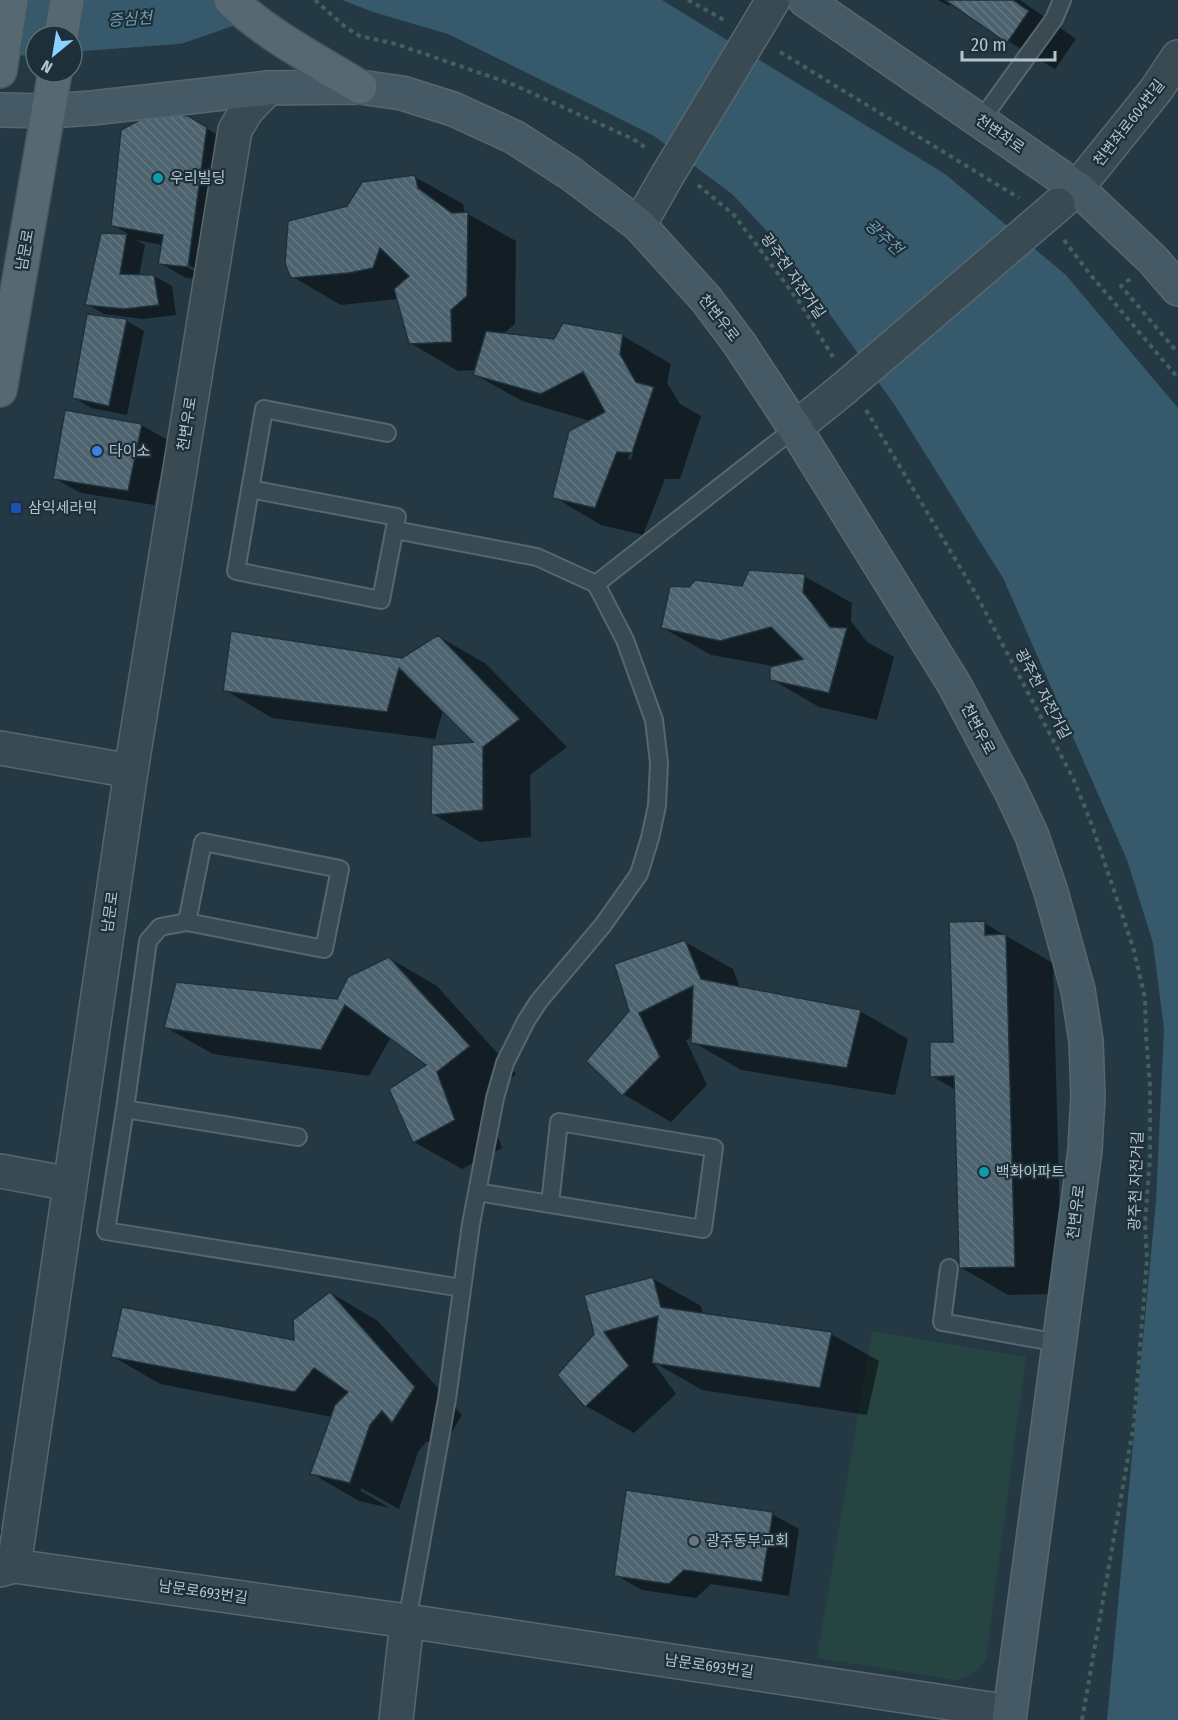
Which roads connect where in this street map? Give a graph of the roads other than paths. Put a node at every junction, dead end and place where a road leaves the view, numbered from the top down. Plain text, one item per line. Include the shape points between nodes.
1 (11, 0) edge
2 (67, 0) edge
3 (231, 0) edge
4 (805, 0) edge
5 (1062, 0) edge
6 (767, 11) edge
7 (63, 24) edge
8 (1178, 57) edge
9 (0, 71) edge
10 (53, 84) edge
11 (360, 87) junction
12 (268, 88) junction
13 (0, 110) edge
14 (49, 111) junction
15 (981, 120) junction
16 (1064, 209) junction
17 (639, 225) junction
18 (1178, 289) edge
19 (0, 390) edge
20 (795, 428) junction
21 (387, 434) dead end
22 (250, 489) junction
23 (395, 530) junction
24 (596, 584) junction
25 (0, 748) edge
26 (131, 771) junction
27 (187, 922) junction
28 (125, 1109) junction
29 (298, 1137) dead end
30 (0, 1171) edge
31 (70, 1184) junction
32 (477, 1192) junction
33 (550, 1204) junction
34 (950, 1268) dead end
35 (462, 1288) junction
36 (1059, 1343) junction
37 (7, 1568) edge
38 (407, 1621) junction
39 (1010, 1716) edge
40 (396, 1720) edge

1 - 9 main road
2 - 7 main road
3 - 11 main road via 269,32
4 - 15 main road, 천변좌로
5 - 15 lane via 1054,19
6 - 17 street, bridge
8 - 16 street, 천변좌로604번길
10 - 14 main road, 남문로
11 - 12 main road, 천변우로
11 - 17 main road, 천변우로 via 402,93 453,109 514,137
12 - 14 main road, 천변우로
12 - 26 street, 천변우로 via 235,130
13 - 14 main road, 천변우로
14 - 19 main road, 남문로
15 - 16 main road, 천변좌로
16 - 18 main road, 천변좌로 via 1154,260
16 - 20 street, 천변좌로604번길, bridge
17 - 20 main road, 천변우로 via 706,299
20 - 24 lane
20 - 36 main road, 천변우로 via 954,684 1032,836 1052,892 1078,990 1086,1041 1088,1096
21 - 22 lane via 264,409
22 - 23 lane via 397,517
22 - 23 lane via 236,571 381,600
23 - 24 lane via 537,556
24 - 32 lane via 625,640 654,720 660,763 657,806 639,874 539,1001 505,1063
25 - 26 street
26 - 31 street, 남문로
27 - 27 lane via 324,949 340,869 203,842
27 - 28 lane via 160,927 148,941
28 - 29 lane
28 - 35 lane via 106,1231
30 - 31 street
31 - 37 street, 남문로
32 - 33 lane
32 - 35 lane
33 - 33 lane via 703,1229 714,1148 559,1122
34 - 36 lane via 942,1322
35 - 38 lane via 447,1399
36 - 39 main road, 천변우로
37 - 38 street, 남문로693번길
38 - 39 street, 남문로693번길
38 - 40 street

